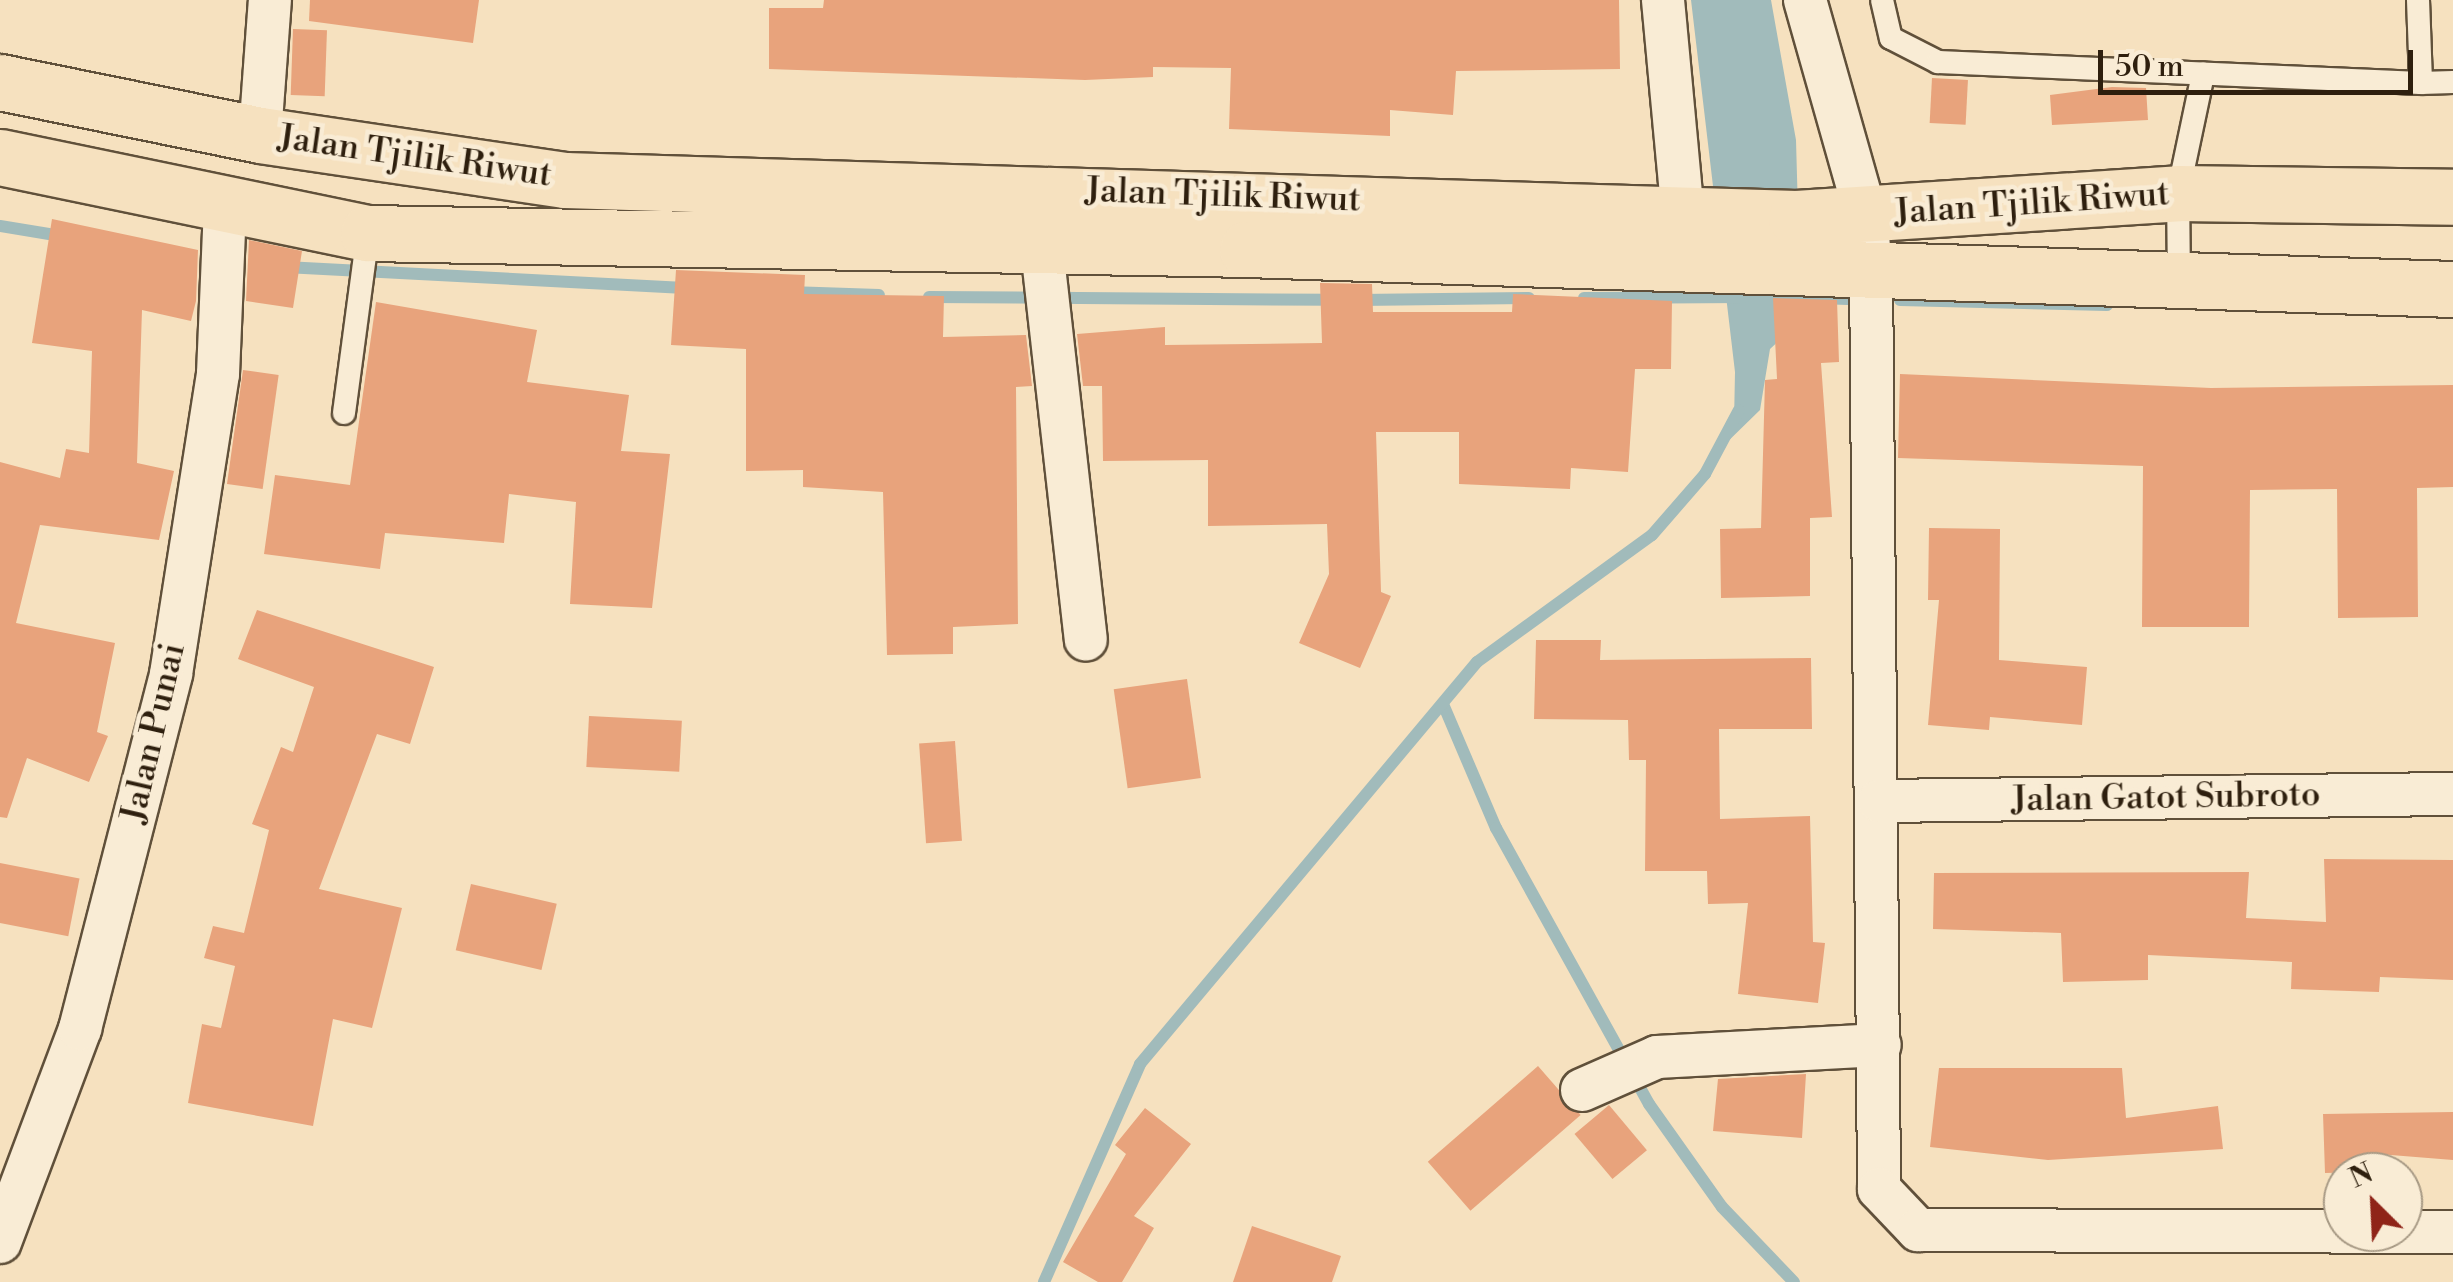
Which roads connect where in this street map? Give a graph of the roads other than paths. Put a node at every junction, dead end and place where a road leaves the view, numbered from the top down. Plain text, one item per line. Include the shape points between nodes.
1 (270, 0) edge
2 (1663, 0) edge
3 (1806, 0) edge
4 (1882, 0) edge
5 (2418, 0) edge
6 (2204, 74) junction
7 (0, 82) edge
8 (2453, 82) edge
9 (2421, 83) junction
10 (260, 134) junction
11 (0, 157) edge
12 (2178, 193) junction
13 (1246, 195) junction
14 (2453, 198) edge
15 (225, 206) junction
16 (1866, 216) junction
17 (1709, 232) junction
18 (368, 233) junction
19 (1798, 243) junction
20 (1042, 249) junction
21 (1247, 249) junction
22 (1871, 270) junction
23 (2179, 287) junction
24 (2453, 290) edge
25 (344, 413) dead end
26 (1086, 640) dead end
27 (2453, 794) edge
28 (1879, 801) junction
29 (1880, 1045) junction
30 (1620, 1074) dead end
31 (2453, 1232) edge
32 (0, 1242) edge

1 - 10 street
2 - 17 street
3 - 16 street
4 - 6 lane via 1891,38 1938,62
5 - 9 lane
6 - 9 lane
6 - 12 lane
7 - 10 highway, Jalan Tjilik Riwut
8 - 9 lane
10 - 13 highway, Jalan Tjilik Riwut via 565,180
11 - 15 highway, Jalan Tjilik Riwut
12 - 14 highway, Jalan Tjilik Riwut
12 - 16 highway, Jalan Tjilik Riwut
12 - 23 lane
13 - 17 highway, Jalan Tjilik Riwut
13 - 21 highway
15 - 18 highway, Jalan Tjilik Riwut
15 - 32 street, Jalan Punai via 218,374 171,674 80,1030
16 - 19 highway, Jalan Tjilik Riwut
16 - 22 street
17 - 19 highway, Jalan Tjilik Riwut
17 - 21 highway, Jalan Tjilik Riwut
18 - 20 highway, Jalan Tjilik Riwut
18 - 25 lane
19 - 22 highway, Jalan Tjilik Riwut
20 - 21 highway, Jalan Tjilik Riwut
20 - 26 street
22 - 23 highway, Jalan Tjilik Riwut
22 - 28 street
23 - 24 highway, Jalan Tjilik Riwut
27 - 28 street, Jalan Gatot Subroto
28 - 29 street
29 - 30 street
29 - 31 street via 1874,1172 1888,1208 1918,1230

